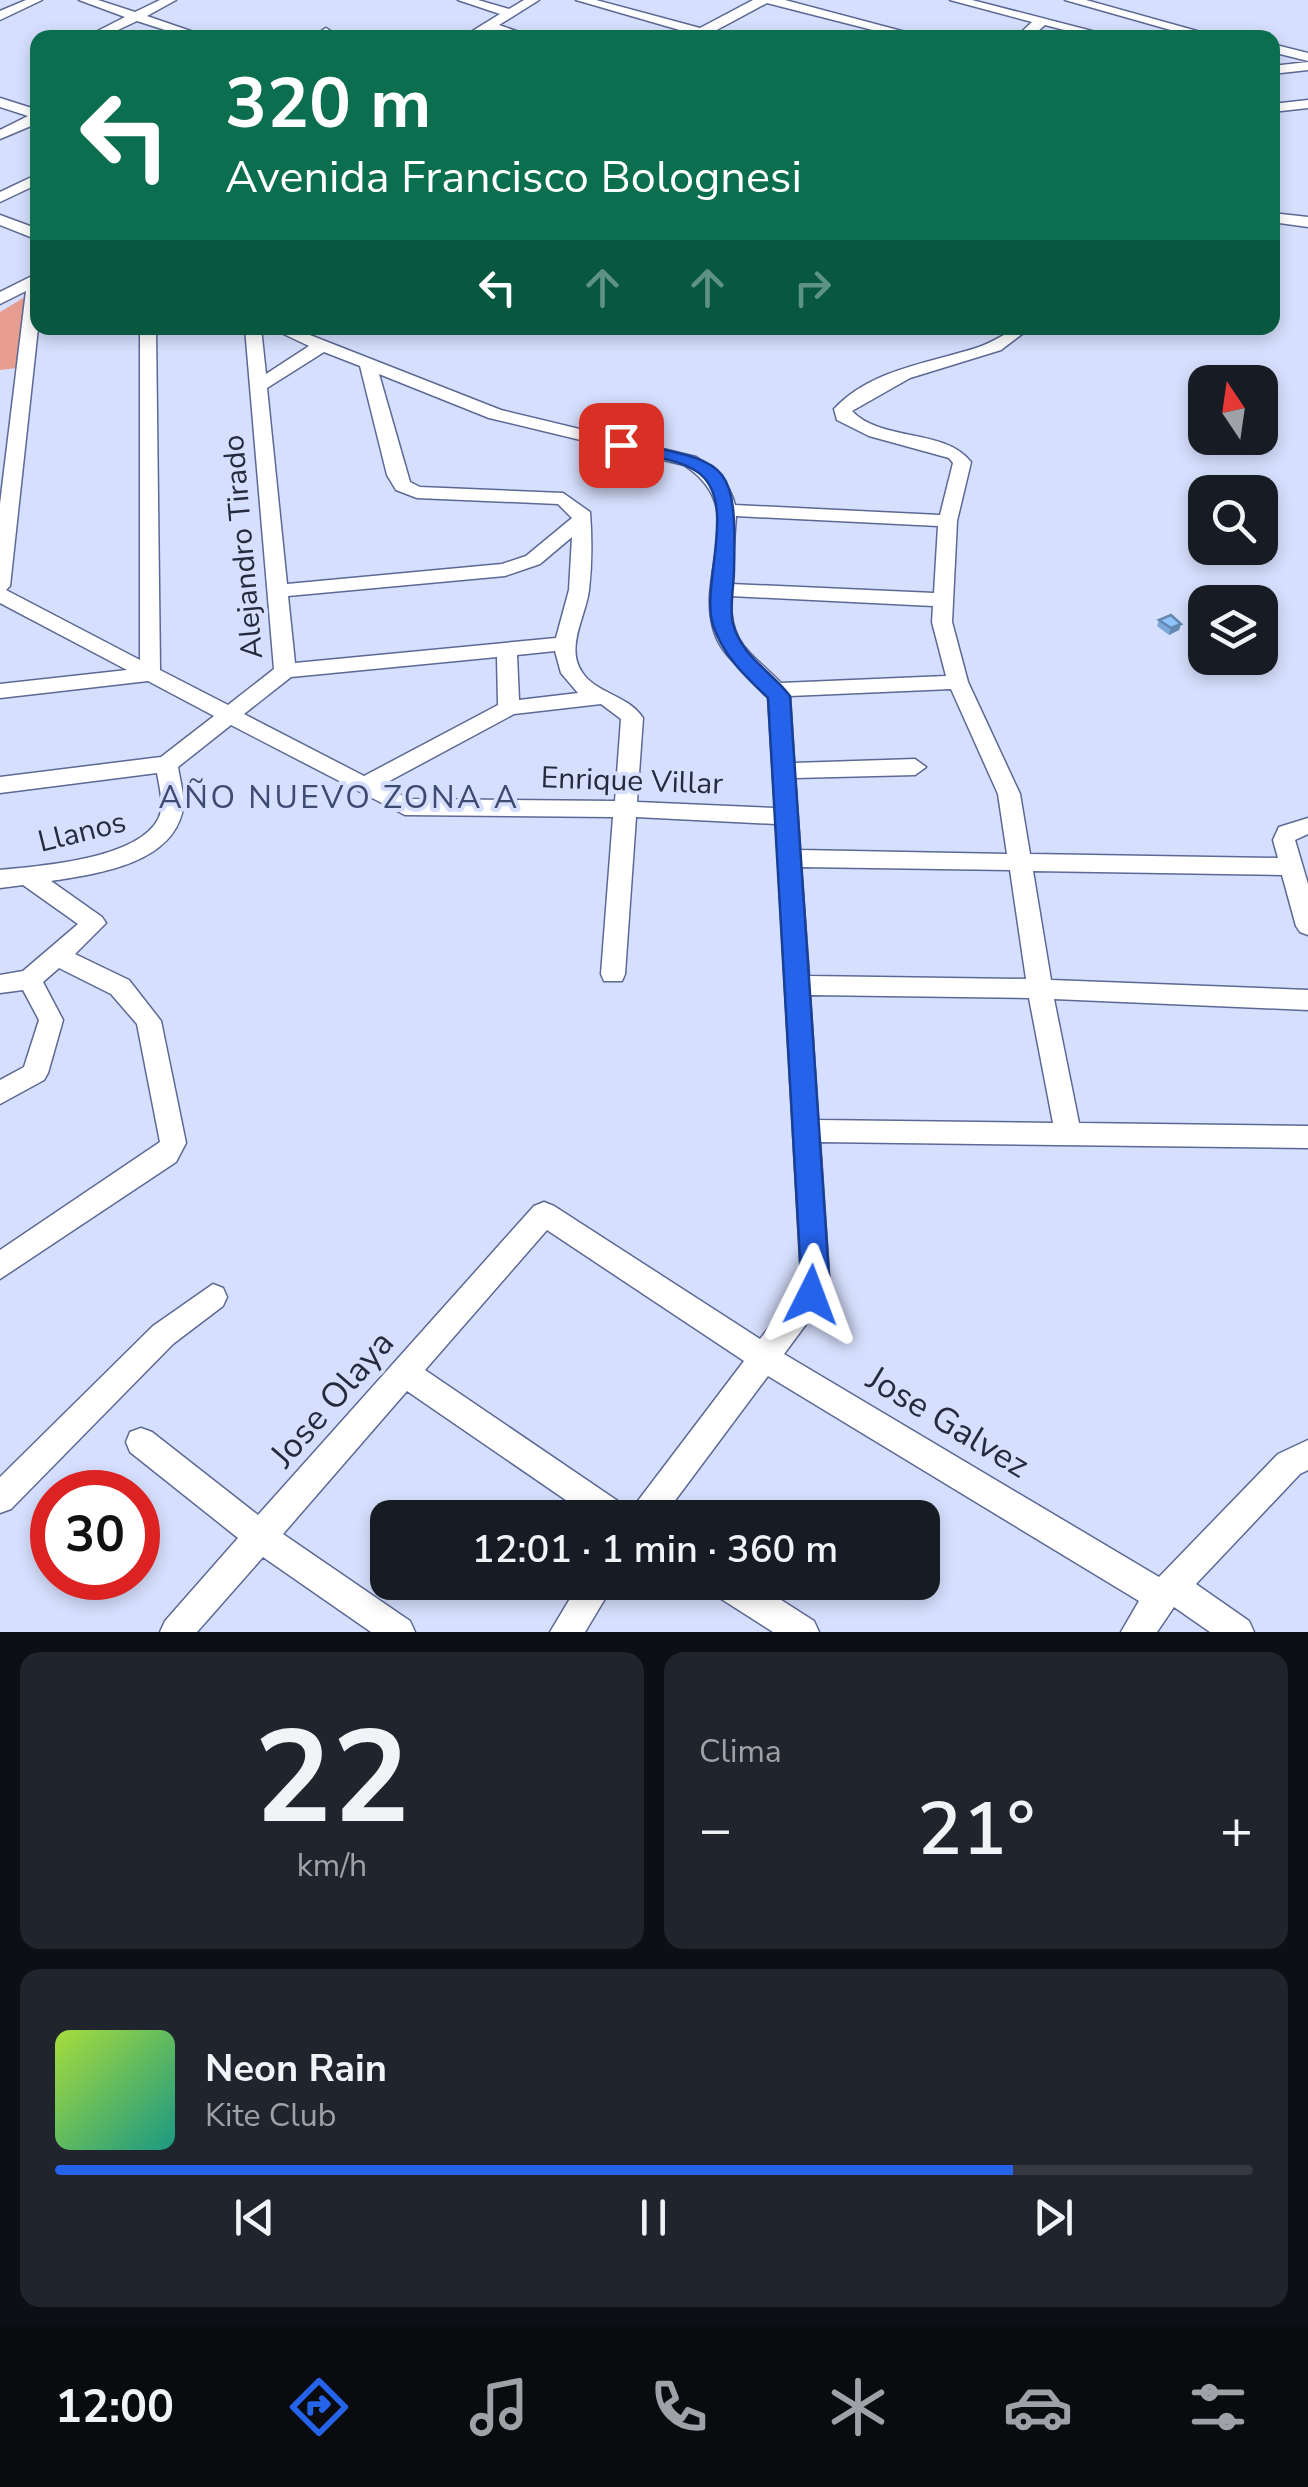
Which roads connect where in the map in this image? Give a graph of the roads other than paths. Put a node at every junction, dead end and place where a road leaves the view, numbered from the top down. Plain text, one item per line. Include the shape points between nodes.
1 (36, 0) edge
2 (85, 0) edge
3 (170, 0) edge
4 (464, 0) edge
5 (534, 0) edge
6 (582, 0) edge
7 (763, 0) edge
8 (770, 0) edge
9 (956, 0) edge
10 (1072, 0) edge
11 (4, 11) edge
12 (511, 13) junction
13 (136, 16) junction
14 (1042, 20) junction
15 (487, 26) junction
16 (107, 30) edge
17 (181, 30) edge
18 (480, 30) edge
19 (501, 30) edge
20 (680, 30) edge
21 (706, 30) edge
22 (887, 30) edge
23 (1030, 30) edge
24 (1081, 30) edge
25 (1186, 30) edge
26 (1280, 50) edge
27 (1308, 57) edge
28 (1308, 66) edge
29 (1280, 70) edge
30 (1292, 70) junction
31 (1308, 82) edge
32 (0, 102) edge
33 (1308, 104) edge
34 (1280, 107) edge
35 (30, 113) edge
36 (30, 120) edge
37 (0, 134) edge
38 (30, 182) edge
39 (0, 198) edge
40 (1280, 218) edge
41 (0, 220) edge
42 (1308, 222) edge
43 (30, 232) edge
44 (30, 282) edge
45 (0, 299) edge
46 (30, 325) edge
47 (148, 335) edge
48 (254, 335) edge
49 (299, 335) edge
50 (1014, 335) edge
51 (324, 344) junction
52 (366, 360) junction
53 (24, 371) junction
54 (0, 374) edge
55 (258, 386) junction
56 (8, 438) edge
57 (726, 510) junction
58 (582, 520) junction
59 (948, 522) junction
60 (0, 586) edge
61 (724, 590) junction
62 (280, 591) junction
63 (0, 594) edge
64 (941, 600) junction
65 (564, 644) junction
66 (506, 650) junction
67 (285, 671) junction
68 (150, 674) junction
69 (958, 682) junction
70 (776, 690) junction
71 (0, 691) edge
72 (600, 697) junction
73 (509, 708) junction
74 (229, 715) junction
75 (167, 764) junction
76 (915, 767) dead end
77 (781, 770) junction
78 (0, 785) edge
79 (363, 786) junction
80 (628, 809) junction
81 (784, 816) junction
82 (1308, 826) edge
83 (789, 858) junction
84 (1019, 860) junction
85 (1292, 866) junction
86 (27, 876) junction
87 (0, 879) edge
88 (1308, 926) edge
89 (57, 956) junction
90 (613, 974) dead end
91 (30, 980) junction
92 (0, 984) edge
93 (798, 985) junction
94 (1040, 989) junction
95 (1308, 1000) edge
96 (0, 1093) edge
97 (806, 1130) junction
98 (1068, 1134) junction
99 (1308, 1137) edge
100 (544, 1214) joint
101 (0, 1266) edge
102 (213, 1297) dead end
103 (762, 1356) junction
104 (404, 1372) junction
105 (141, 1442) dead end
106 (1308, 1454) edge
107 (0, 1498) edge
108 (593, 1500) edge
109 (657, 1500) edge
110 (262, 1538) junction
111 (1167, 1592) junction
112 (587, 1600) edge
113 (752, 1600) edge
114 (176, 1632) edge
115 (399, 1632) edge
116 (566, 1632) edge
117 (803, 1632) edge
118 (1137, 1632) edge
119 (1238, 1632) edge

1 - 11 street
2 - 13 street
3 - 13 street
4 - 12 street
5 - 12 street
6 - 20 street
7 - 21 street
8 - 22 street
9 - 14 street
10 - 25 street
12 - 15 street
13 - 16 street
13 - 17 street
14 - 23 street
14 - 24 street
15 - 18 street
15 - 19 street
26 - 27 street
28 - 30 street
29 - 30 street
30 - 31 street
32 - 35 street
33 - 34 street
36 - 37 street
38 - 39 street
40 - 42 street
41 - 43 street
44 - 45 street
46 - 53 street
47 - 68 street
48 - 55 street, Alejandro Tirado
49 - 51 street
50 - 59 street via 1001,347 922,368 843,409 848,422 961,458
51 - 52 street
51 - 55 street
52 - 57 street via 496,414 690,461 720,484
52 - 58 street via 402,486 563,499
53 - 54 street
53 - 56 street
55 - 62 street, Alejandro Tirado
56 - 60 street
57 - 59 street
57 - 61 street
58 - 62 street via 533,560 505,570
58 - 65 street via 579,594
59 - 64 street
61 - 64 street
61 - 70 street via 722,623 732,646
62 - 67 street, Alejandro Tirado
63 - 68 street, Enrique Villar
64 - 69 street
65 - 66 street
65 - 72 street via 572,676
66 - 67 street
66 - 73 street
67 - 74 street, Alejandro Tirado
68 - 71 street
68 - 74 street, Enrique Villar
69 - 70 street
69 - 84 street via 1009,794
70 - 77 street
72 - 73 street
72 - 80 street via 632,718
73 - 79 street
74 - 75 street, Alejandro Tirado
74 - 79 street, Enrique Villar
75 - 78 street
75 - 86 street, Llanos via 172,812 148,846
76 - 77 street
77 - 81 street
79 - 80 street, Enrique Villar via 405,807
80 - 81 street, Enrique Villar
80 - 90 street
81 - 83 street
82 - 85 street via 1286,833
83 - 84 street
83 - 93 street
84 - 85 street
84 - 94 street
85 - 88 street
86 - 87 street, Llanos
86 - 89 street via 93,921
89 - 91 street
89 - 101 street via 120,988 150,1021 172,1148
91 - 92 street
91 - 96 street via 51,1020 36,1074
93 - 94 street
93 - 97 street
94 - 95 street
94 - 98 street
97 - 98 street
97 - 103 street via 815,1276 811,1295
98 - 99 street
100 - 103 street, Jose Galvez
100 - 104 street, Jose Olaya
102 - 107 street via 163,1335
103 - 109 street
103 - 111 street, Jose Galvez
104 - 108 street
104 - 110 street, Jose Olaya
105 - 110 street
106 - 111 street via 1289,1464
110 - 114 street, Jose Olaya
110 - 115 street
111 - 118 street
111 - 119 street, Jose Galvez
112 - 116 street
113 - 117 street

